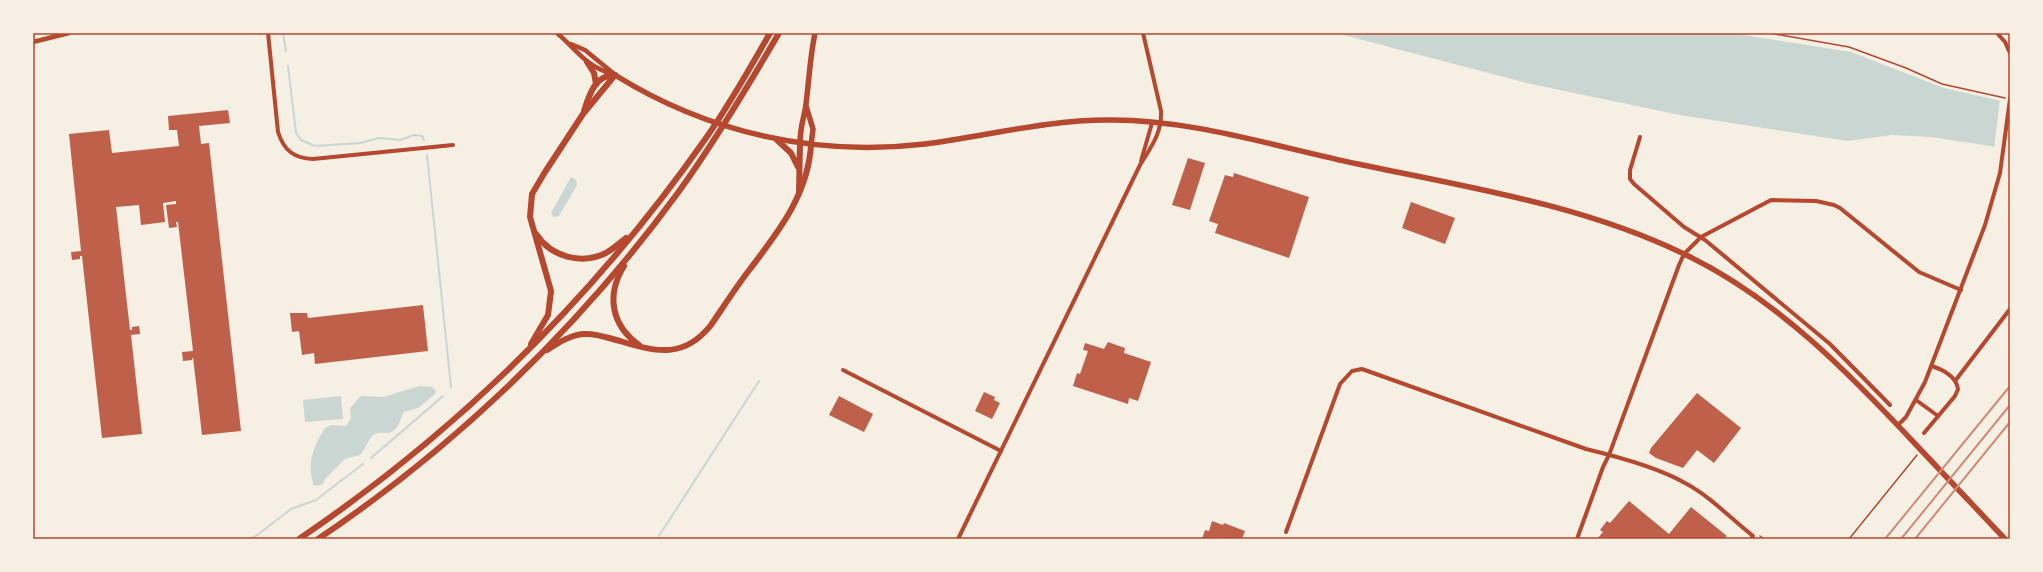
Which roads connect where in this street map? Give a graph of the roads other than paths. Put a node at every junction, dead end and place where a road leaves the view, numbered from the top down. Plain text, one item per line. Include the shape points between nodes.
1 (69, 33) edge
2 (268, 33) edge
3 (557, 33) edge
4 (770, 33) edge
5 (779, 33) edge
6 (815, 33) edge
7 (1143, 33) edge
8 (1997, 33) edge
9 (2005, 33) edge
10 (2001, 37) junction
11 (33, 42) edge
12 (571, 44) junction
13 (2010, 53) edge
14 (587, 62) junction
15 (615, 75) junction
16 (596, 84) junction
17 (2010, 98) edge
18 (806, 105) junction
19 (583, 114) junction
20 (1152, 123) junction
21 (1161, 124) junction
22 (1640, 137) dead end
23 (777, 140) junction
24 (800, 143) junction
25 (453, 145) dead end
26 (811, 145) junction
27 (1140, 165) junction
28 (799, 170) junction
29 (799, 194) junction
30 (636, 231) junction
31 (534, 232) junction
32 (1701, 237) junction
33 (635, 249) junction
34 (1684, 254) junction
35 (1961, 290) junction
36 (2010, 309) edge
37 (642, 347) junction
38 (525, 354) junction
39 (536, 358) junction
40 (1932, 366) junction
41 (843, 370) dead end
42 (1955, 381) junction
43 (1916, 400) junction
44 (1890, 405) dead end
45 (1938, 416) junction
46 (1898, 426) junction
47 (1924, 433) dead end
48 (1001, 451) junction
49 (1609, 455) junction
50 (1286, 532) dead end
51 (300, 539) edge
52 (318, 539) edge
53 (958, 539) edge
54 (1576, 539) edge
55 (1751, 539) edge
56 (2005, 539) edge

1 - 11 street
2 - 25 street via 278,132 281,142 293,155 313,159
3 - 12 street
4 - 30 highway via 707,137
5 - 33 highway via 715,140
6 - 18 main road
7 - 21 street via 1159,101
8 - 10 street
9 - 10 street
10 - 13 street
12 - 14 street
12 - 15 street via 585,50
14 - 15 street via 601,71
14 - 16 highway via 594,73
15 - 16 highway via 604,77
15 - 19 highway
15 - 23 main road via 648,94 700,118
16 - 19 highway
17 - 35 street via 1995,196
18 - 24 main road via 800,128
18 - 26 main road via 813,129
19 - 31 highway via 534,188 530,209
20 - 21 main road
20 - 26 main road via 1081,121 888,147
20 - 27 street
21 - 27 street via 1156,139
21 - 34 main road via 1217,132 1525,200 1605,222
22 - 32 street via 1630,170 1630,179 1684,227
23 - 24 main road
23 - 28 highway via 791,153
24 - 26 main road
24 - 28 highway
26 - 29 highway via 810,164
27 - 48 street
28 - 29 highway
29 - 37 highway via 782,225 705,333 691,344 675,350 659,351
30 - 31 highway via 607,252 579,259 553,251
30 - 38 highway via 584,292
31 - 38 highway via 549,280 551,303 548,315
32 - 34 street
32 - 35 street via 1771,200 1825,203 1840,208 1919,272
32 - 44 street via 1829,343
33 - 37 highway via 619,274 614,310 620,327
33 - 39 highway
34 - 46 main road via 1727,278 1773,310 1841,368
34 - 49 street
35 - 40 street
36 - 42 street
37 - 39 highway via 606,337 583,334 557,343
38 - 51 highway via 487,391 417,451
39 - 52 highway via 420,463
40 - 42 street via 1944,370
40 - 43 street
41 - 48 street
42 - 45 street via 1958,390
43 - 45 street
43 - 46 street
45 - 47 street
46 - 56 main road via 1921,454
48 - 53 street
49 - 50 street via 1370,371 1352,371 1340,384
49 - 54 street
49 - 55 street via 1685,482 1753,536

